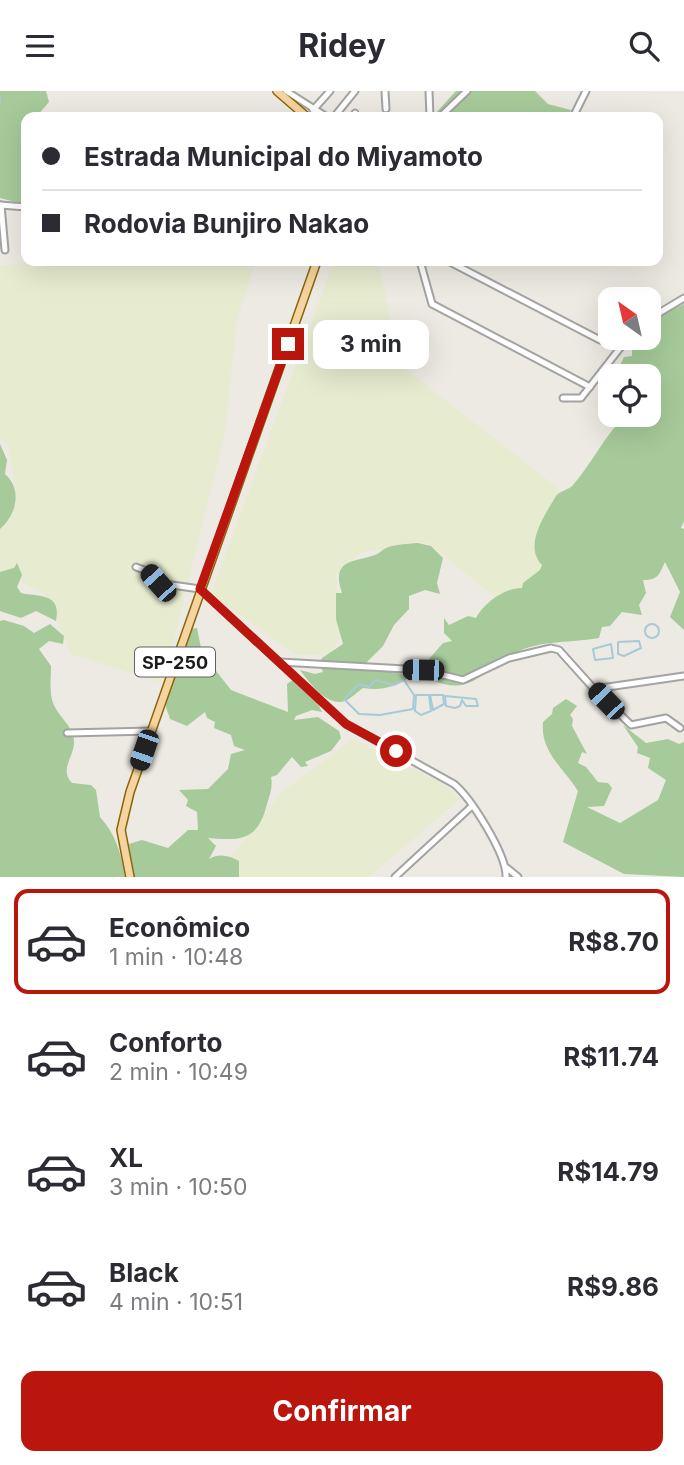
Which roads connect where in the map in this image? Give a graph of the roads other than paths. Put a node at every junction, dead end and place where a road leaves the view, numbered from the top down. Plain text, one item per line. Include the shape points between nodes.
1 (277, 91) edge
2 (286, 91) edge
3 (330, 91) edge
4 (355, 91) edge
5 (385, 91) edge
6 (429, 91) edge
7 (467, 91) edge
8 (586, 91) edge
9 (386, 109) dead end
10 (313, 110) junction
11 (301, 112) edge
12 (317, 112) edge
13 (338, 112) edge
14 (430, 112) edge
15 (445, 112) edge
16 (576, 112) edge
17 (1, 205) edge
18 (21, 207) edge
19 (5, 250) dead end
20 (315, 266) edge
21 (421, 266) edge
22 (458, 266) edge
23 (684, 298) edge
24 (662, 311) edge
25 (598, 339) edge
26 (619, 350) edge
27 (590, 387) junction
28 (563, 398) dead end
29 (136, 566) dead end
30 (200, 589) junction
31 (280, 662) junction
32 (684, 676) edge
33 (594, 689) junction
34 (680, 728) dead end
35 (151, 731) junction
36 (67, 733) dead end
37 (472, 806) junction
38 (507, 868) junction
39 (130, 877) edge
40 (395, 877) edge
41 (506, 877) edge
42 (518, 877) edge

1 - 11 main road
2 - 10 street
3 - 10 street
4 - 13 street
5 - 9 street
6 - 14 street
7 - 15 street
8 - 16 street
10 - 12 street
17 - 18 street
17 - 19 street
20 - 30 main road, SP-250
21 - 27 street via 432,304
22 - 25 street
23 - 24 street
26 - 27 street
27 - 28 street via 581,398
29 - 30 street via 158,583
30 - 31 street
30 - 35 main road, SP-250
31 - 33 street via 423,670 463,680 509,658 551,647
31 - 37 street via 346,724 443,776 461,789
32 - 33 street
33 - 34 street via 631,725 666,718
35 - 36 street
35 - 39 main road, SP-250 via 122,820
37 - 38 street
37 - 40 street
38 - 41 street
38 - 42 street

